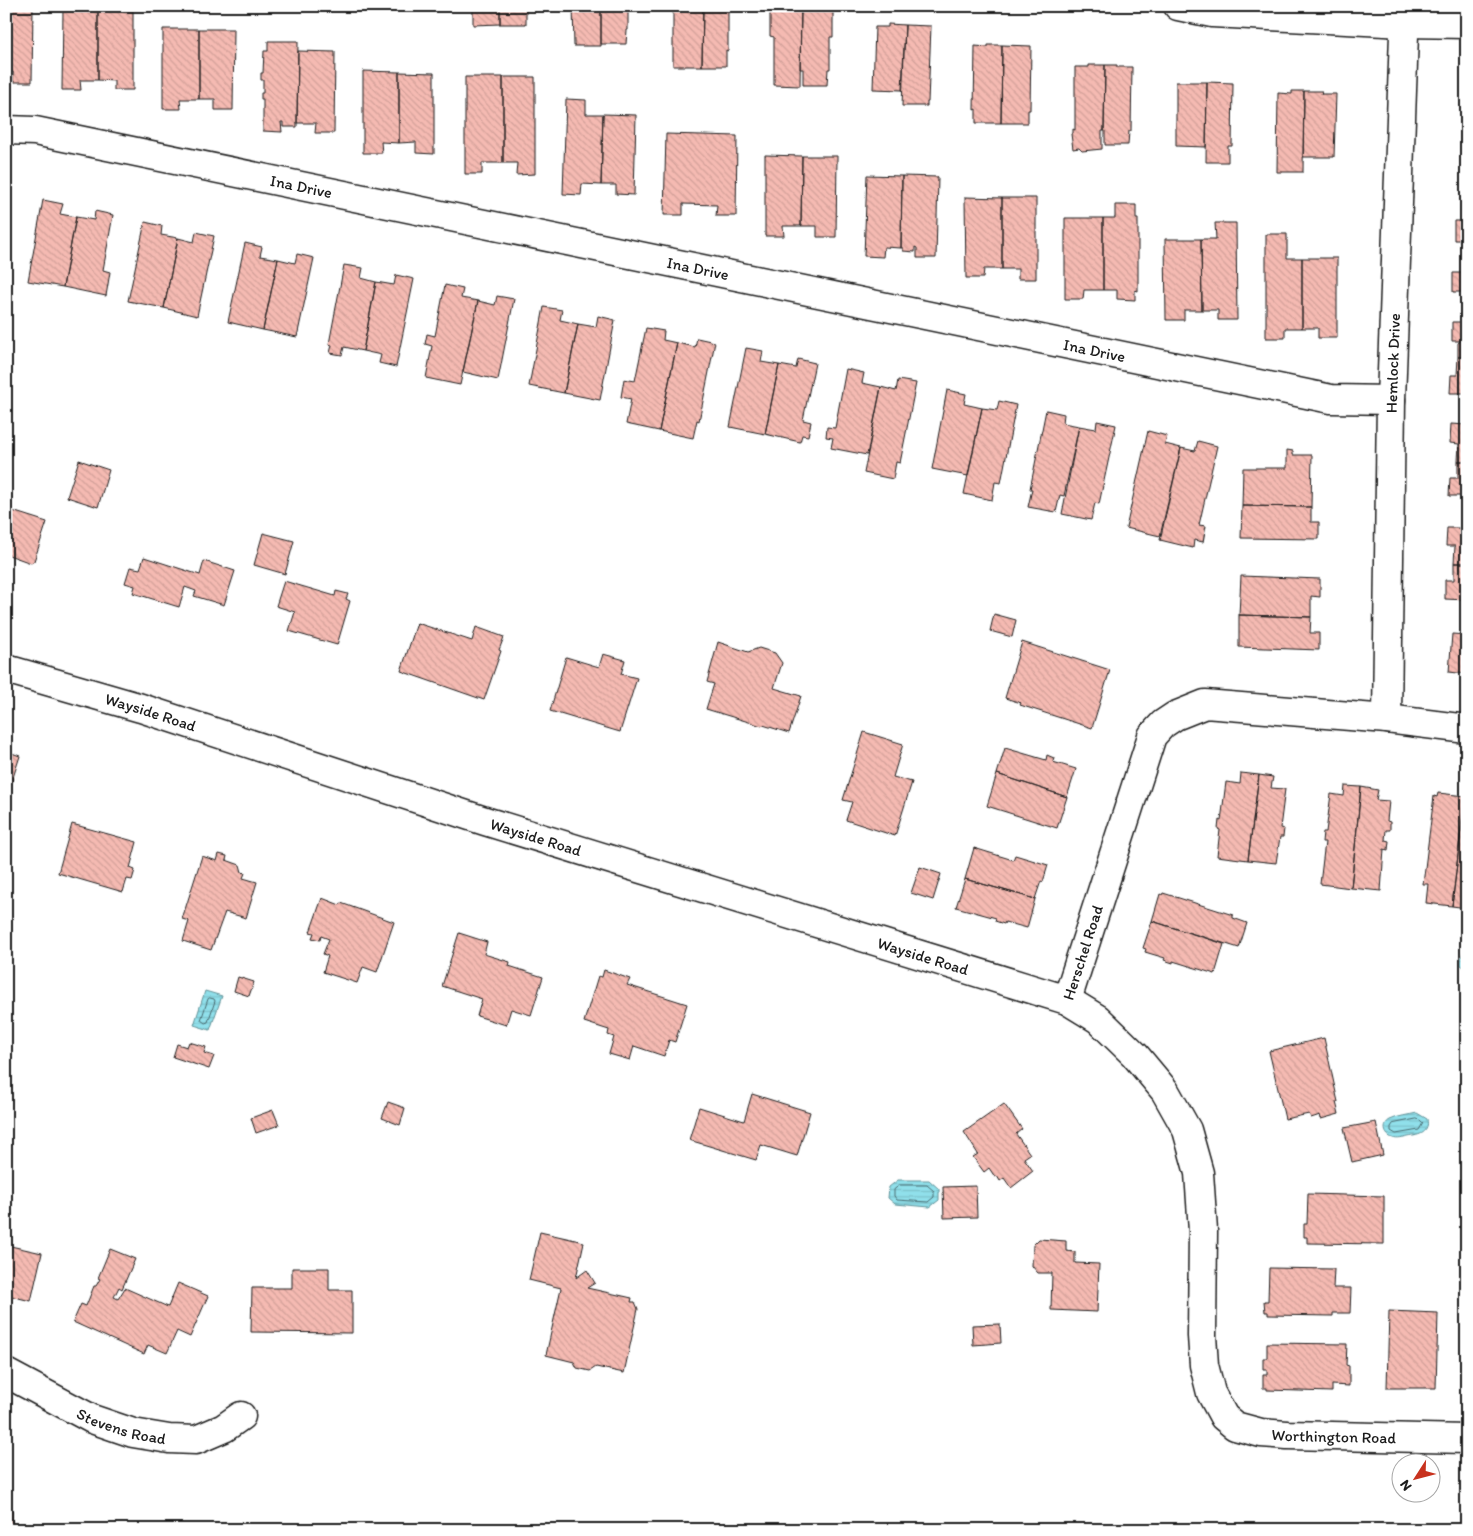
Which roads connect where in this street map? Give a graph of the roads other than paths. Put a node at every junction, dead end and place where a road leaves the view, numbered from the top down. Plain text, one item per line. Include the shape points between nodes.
1 (1178, 6) edge
2 (1404, 14) edge
3 (1467, 24) edge
4 (6, 130) edge
5 (1391, 400) junction
6 (6, 669) edge
7 (1387, 719) junction
8 (1467, 728) edge
9 (1067, 1000) junction
10 (6, 1372) edge
11 (1214, 1399) joint
12 (241, 1416) dead end
13 (1467, 1440) edge

1 - 2 street via 1212,13
2 - 3 street
2 - 5 street, Hemlock Drive
4 - 5 street, Ina Drive via 35,131 1331,399
5 - 7 street, Hemlock Drive
6 - 9 street, Wayside Road via 141,708 484,821
7 - 8 street, Herschel Road
7 - 9 street, Herschel Road via 1206,704 1163,724 1152,736
9 - 11 street, Herschel Road via 1098,1019 1135,1055 1165,1091 1187,1130 1199,1173 1204,1231 1202,1336 1204,1365
10 - 12 street, Stevens Road via 92,1419 133,1433 196,1440 224,1428
11 - 13 street, Worthington Road via 1224,1416 1235,1426 1261,1433

